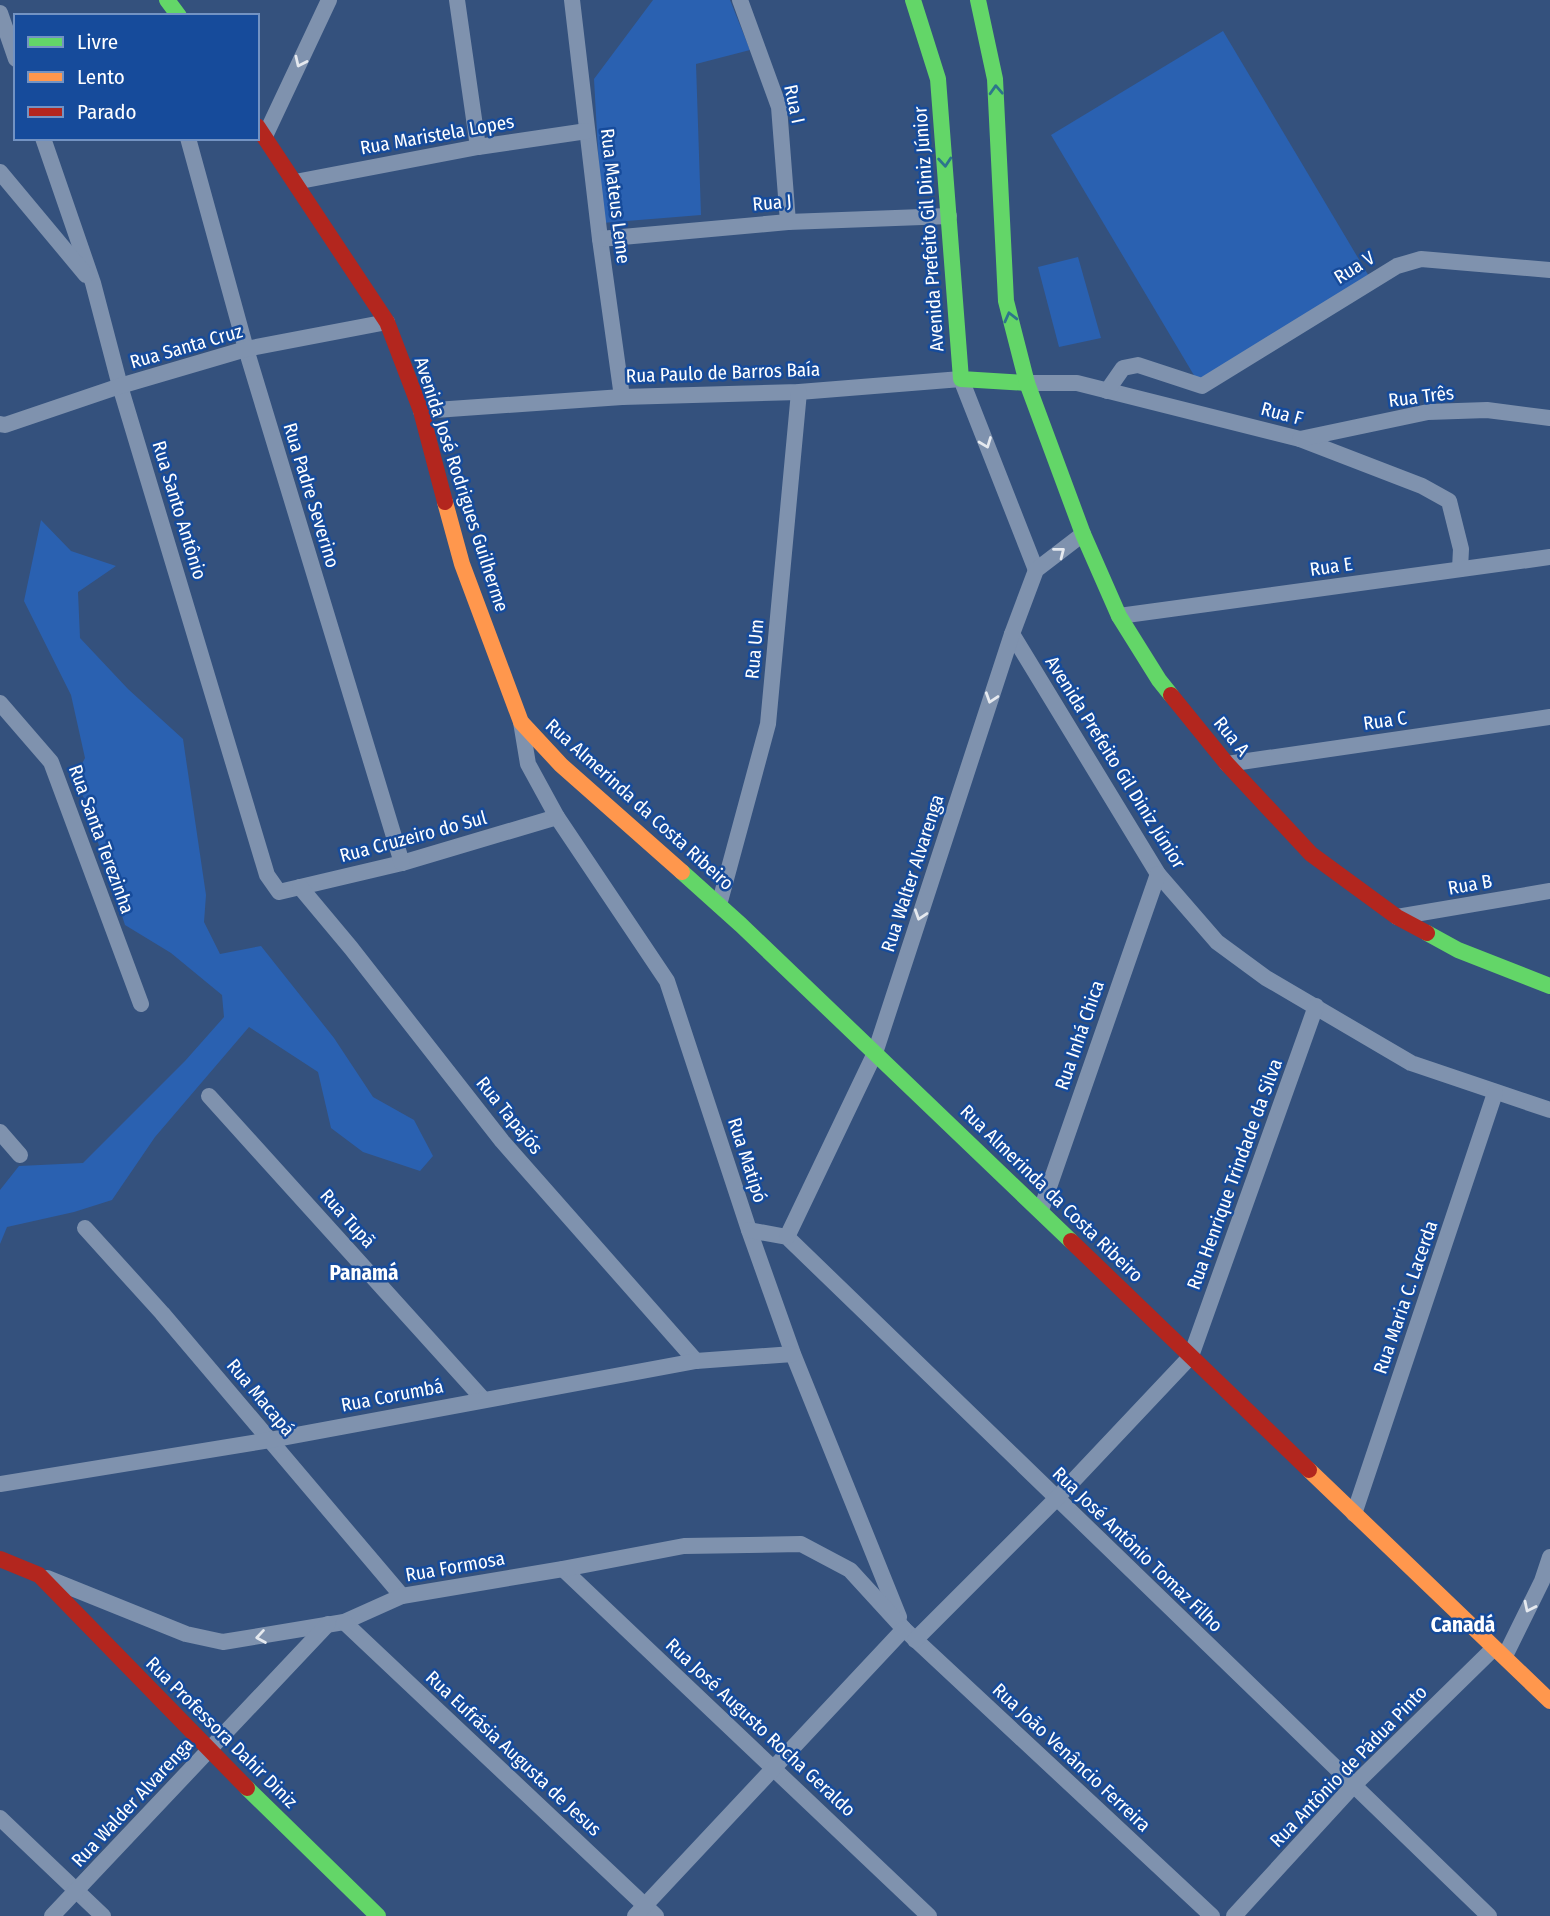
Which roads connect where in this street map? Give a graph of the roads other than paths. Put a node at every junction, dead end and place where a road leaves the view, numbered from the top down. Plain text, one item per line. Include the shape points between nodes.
1 (329, 0) edge
2 (457, 0) edge
3 (572, 0) edge
4 (740, 0) edge
5 (913, 0) edge
6 (978, 0) edge
7 (0, 13) edge
8 (14, 53) edge
9 (261, 131) edge
10 (587, 131) junction
11 (44, 140) edge
12 (189, 140) edge
13 (478, 146) junction
14 (0, 172) edge
15 (295, 182) junction
16 (949, 216) junction
17 (788, 222) junction
18 (600, 239) junction
19 (1550, 270) edge
20 (93, 284) junction
21 (387, 322) junction
22 (246, 349) junction
23 (961, 379) junction
24 (1027, 383) junction
25 (120, 386) junction
26 (1107, 391) junction
27 (799, 392) junction
28 (622, 397) junction
29 (421, 411) junction
30 (1550, 418) edge
31 (0, 424) edge
32 (1300, 439) junction
33 (1083, 534) junction
34 (1550, 557) edge
35 (1460, 569) junction
36 (1036, 570) junction
37 (1119, 616) junction
38 (1012, 634) junction
39 (0, 703) edge
40 (1550, 717) edge
41 (521, 722) junction
42 (1227, 764) junction
43 (557, 817) junction
44 (402, 863) junction
45 (1158, 874) junction
46 (300, 887) junction
47 (1550, 891) edge
48 (279, 892) joint
49 (719, 905) junction
50 (1397, 917) junction
51 (1550, 986) edge
52 (141, 1004) dead end
53 (1316, 1006) junction
54 (875, 1053) junction
55 (1495, 1093) junction
56 (209, 1096) dead end
57 (1550, 1110) edge
58 (0, 1132) edge
59 (20, 1155) dead end
60 (1041, 1210) junction
61 (85, 1228) dead end
62 (749, 1230) junction
63 (787, 1237) junction
64 (793, 1354) junction
65 (1191, 1356) junction
66 (696, 1361) junction
67 (483, 1399) junction
68 (270, 1440) junction
69 (0, 1484) edge
70 (1056, 1499) junction
71 (1354, 1514) junction
72 (1550, 1557) edge
73 (0, 1559) edge
74 (563, 1569) junction
75 (39, 1575) junction
76 (402, 1596) junction
77 (336, 1623) junction
78 (910, 1635) junction
79 (1499, 1652) junction
80 (1550, 1700) edge
81 (209, 1751) junction
82 (775, 1768) junction
83 (1353, 1786) junction
84 (0, 1818) edge
85 (77, 1891) junction
86 (645, 1913) edge
87 (1210, 1915) edge
88 (52, 1916) edge
89 (103, 1916) edge
90 (378, 1916) edge
91 (929, 1916) edge
92 (1234, 1916) edge
93 (1489, 1916) edge

1 -> 9 street
2 - 13 street
3 - 10 street, Rua Mateus Leme
4 - 17 street, Rua I via 779,107
5 -> 16 street, Avenida Prefeito Gil Diniz Júnior via 938,79
24 -> 6 street via 1006,301 995,79
7 - 8 street
9 - 15 street, Avenida José Rodrigues Guilherme
10 - 13 street, Rua Maristela Lopes
10 - 18 street, Rua Mateus Leme
11 - 20 street, Rua Santo Antônio
12 - 22 street, Rua Padre Severino
13 - 15 street, Rua Maristela Lopes
14 - 20 street
15 - 21 street, Avenida José Rodrigues Guilherme
16 - 17 street, Rua J
16 - 23 street, Avenida Prefeito Gil Diniz Júnior
17 - 18 street, Rua J
18 - 28 street, Rua Mateus Leme
19 - 26 street, Rua V via 1422,259 1397,265 1202,386 1138,365 1123,368
20 - 25 street, Rua Santo Antônio
21 - 22 street, Rua Santa Cruz
21 - 29 street, Avenida José Rodrigues Guilherme
22 - 25 street, Rua Santa Cruz
22 - 44 street, Rua Padre Severino
23 - 24 street, Rua Paulo de Barros Baía
23 - 27 street, Rua Paulo de Barros Baía
23 -> 36 street, Avenida Prefeito Gil Diniz Júnior
24 - 26 street, Rua F via 1077,383
24 - 33 street, Rua A
25 - 31 street, Rua Santa Cruz
25 - 48 street, Rua Santo Antônio via 267,875
26 - 32 street, Rua F
27 - 28 street, Rua Paulo de Barros Baía
27 - 49 street, Rua Um via 768,724
28 - 29 street, Rua Paulo de Barros Baía
29 - 41 street, Avenida José Rodrigues Guilherme via 462,564
30 - 32 street, Rua Três via 1487,410 1428,412
32 - 35 street, Rua F via 1422,486 1448,501 1461,549
36 -> 33 street
33 - 37 street, Rua A
34 - 35 street, Rua E
35 - 37 street, Rua E
36 - 38 street, Rua Walter Alvarenga
37 - 42 street, Rua A via 1160,680
38 - 45 street, Avenida Prefeito Gil Diniz Júnior
38 -> 54 street, Rua Walter Alvarenga
39 - 52 street, Rua Santa Terezinha via 51,762
40 - 42 street, Rua C
41 - 43 street, Rua Matipó via 528,764
41 - 49 street, Rua Almerinda da Costa Ribeiro via 561,765
42 - 50 street, Rua A via 1311,854
43 - 44 street, Rua Cruzeiro do Sul
43 - 62 street, Rua Matipó via 667,981
44 - 46 street, Rua Cruzeiro do Sul
45 - 53 street, Avenida Prefeito Gil Diniz Júnior via 1217,942 1266,978
45 - 60 street, Rua Inhá Chica
46 - 48 street, Rua Cruzeiro do Sul
46 - 66 street, Rua Tapajós via 502,1141
47 - 50 street, Rua B
49 - 54 street, Rua Almerinda da Costa Ribeiro
50 - 51 street, Rua A via 1458,950
53 - 55 street, Avenida Prefeito Gil Diniz Júnior via 1411,1063
53 - 65 street, Rua Henrique Trindade da Silva
54 - 60 street, Rua Almerinda da Costa Ribeiro
54 - 63 street, Rua Walter Alvarenga
55 - 57 street, Avenida Prefeito Gil Diniz Júnior
55 - 71 street, Rua Maria C. Lacerda
56 - 67 street, Rua Tupã
58 - 59 street
60 - 65 street, Rua Almerinda da Costa Ribeiro
61 - 68 street, Rua Macapá
62 - 63 street
62 - 64 street, Rua Matipó
63 - 70 street, Rua José Antônio Tomaz Filho
64 - 66 street, Rua Corumbá
64 - 78 street, Rua Matipó
65 - 70 street
65 - 71 street, Rua Almerinda da Costa Ribeiro
66 - 67 street, Rua Corumbá
67 - 68 street, Rua Corumbá
68 - 69 street, Rua Corumbá
68 - 76 street, Rua Macapá
70 - 78 street
70 - 83 street, Rua José Antônio Tomaz Filho
71 - 79 street, Rua Almerinda da Costa Ribeiro
72 -> 79 street, Rua Antônio de Pádua Pinto via 1542,1581
73 - 75 street, Rua Formosa
74 - 76 street, Rua Formosa
74 - 78 street, Rua Formosa via 684,1546 801,1544 850,1570
74 - 82 street, Rua José Augusto Rocha Geraldo
77 -> 75 street, Rua Formosa via 223,1642 186,1634
75 - 81 street, Rua Professora Dahir Diniz
76 - 77 street, Rua Formosa
77 - 81 street, Rua Walder Alvarenga
77 - 86 street, Rua Eufrásia Augusta de Jesus
78 - 82 street
78 - 87 street, Rua João Venâncio Ferreira
79 - 80 street, Rua Almerinda da Costa Ribeiro
79 - 83 street, Rua Antônio de Pádua Pinto
81 - 85 street, Rua Walder Alvarenga
81 - 90 street, Rua Professora Dahir Diniz
82 - 86 street
82 - 91 street, Rua José Augusto Rocha Geraldo
83 - 92 street, Rua Antônio de Pádua Pinto
83 - 93 street, Rua José Antônio Tomaz Filho
84 - 85 street
85 - 88 street, Rua Walder Alvarenga
85 - 89 street

